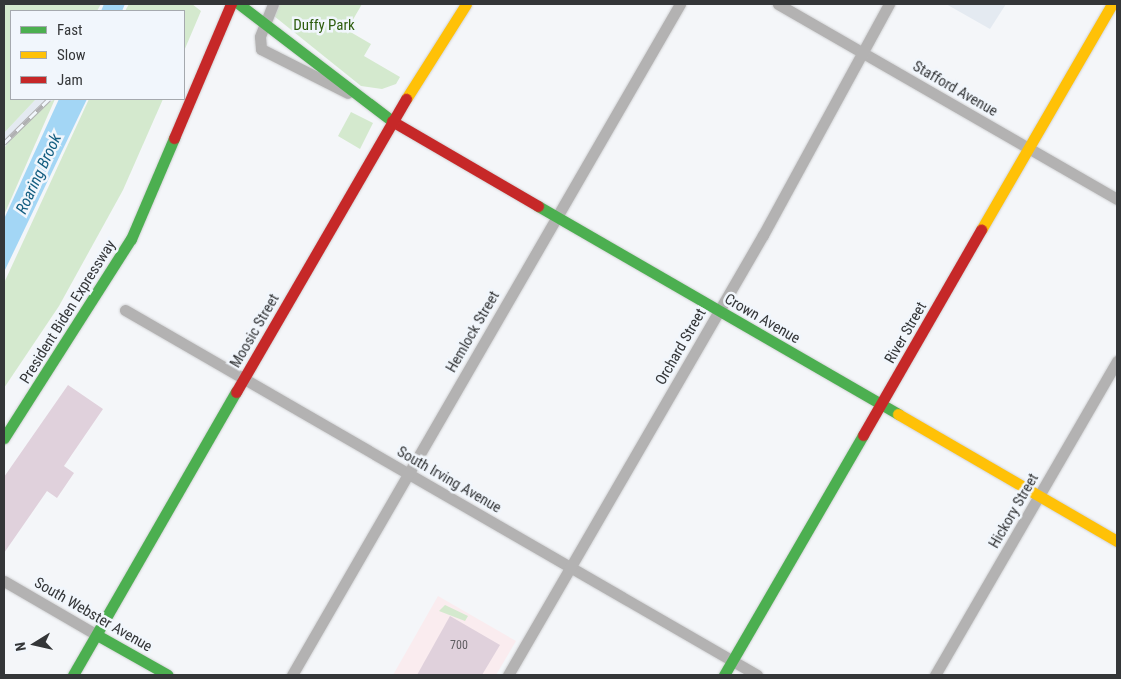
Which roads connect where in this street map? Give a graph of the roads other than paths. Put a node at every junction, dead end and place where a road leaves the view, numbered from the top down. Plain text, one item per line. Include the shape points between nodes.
1 (216, 4) edge
2 (231, 4) edge
3 (273, 4) edge
4 (466, 4) edge
5 (680, 4) edge
6 (778, 4) edge
7 (889, 4) edge
8 (1112, 4) edge
9 (243, 7) edge
10 (265, 23) junction
11 (862, 52) junction
12 (185, 87) edge
13 (180, 100) edge
14 (362, 100) junction
15 (392, 121) junction
16 (1029, 148) junction
17 (1117, 199) edge
18 (556, 217) junction
19 (125, 310) dead end
20 (719, 311) junction
21 (1117, 361) edge
22 (244, 380) junction
23 (881, 405) junction
24 (4, 417) edge
25 (4, 438) edge
26 (408, 474) junction
27 (1040, 496) junction
28 (1117, 541) edge
29 (570, 567) junction
30 (4, 581) edge
31 (97, 635) junction
32 (733, 661) junction
33 (73, 675) edge
34 (168, 675) edge
35 (292, 675) edge
36 (508, 675) edge
37 (724, 675) edge
38 (757, 675) edge
39 (935, 675) edge

1 - 12 main road
2 - 25 main road, President Biden Expressway via 131,239 92,307
3 - 10 street
4 - 15 main road, Moosic Street
5 - 18 street, Hemlock Street
6 - 11 street, Stafford Avenue
7 - 11 street, Orchard Street
8 - 16 main road, River Street
9 - 10 main road, Crown Avenue
10 - 14 main road, Crown Avenue
10 - 14 street via 259,42 264,52
11 - 16 street, Stafford Avenue
11 - 20 street, Orchard Street
13 - 24 main road, President Biden Expressway via 98,272
14 - 15 main road, Crown Avenue
15 - 18 main road, Crown Avenue
15 - 22 main road, Moosic Street
16 - 17 street, Stafford Avenue
16 - 23 main road, River Street
18 - 20 main road, Crown Avenue
18 - 26 street, Hemlock Street
19 - 22 street, South Irving Avenue
20 - 23 main road, Crown Avenue
20 - 29 street, Orchard Street
21 - 27 street, Hickory Street
22 - 26 street, South Irving Avenue
22 - 31 main road, Moosic Street
23 - 27 main road, Crown Avenue
23 - 32 main road, River Street
26 - 29 street, South Irving Avenue
26 - 35 street, Hemlock Street
27 - 28 main road, Crown Avenue
27 - 39 street, Hickory Street
29 - 32 street, South Irving Avenue
29 - 36 street, Orchard Street
30 - 31 street, South Webster Avenue
31 - 33 main road, Moosic Street
31 - 34 main road, South Webster Avenue
32 - 37 main road, River Street
32 - 38 street, South Irving Avenue

